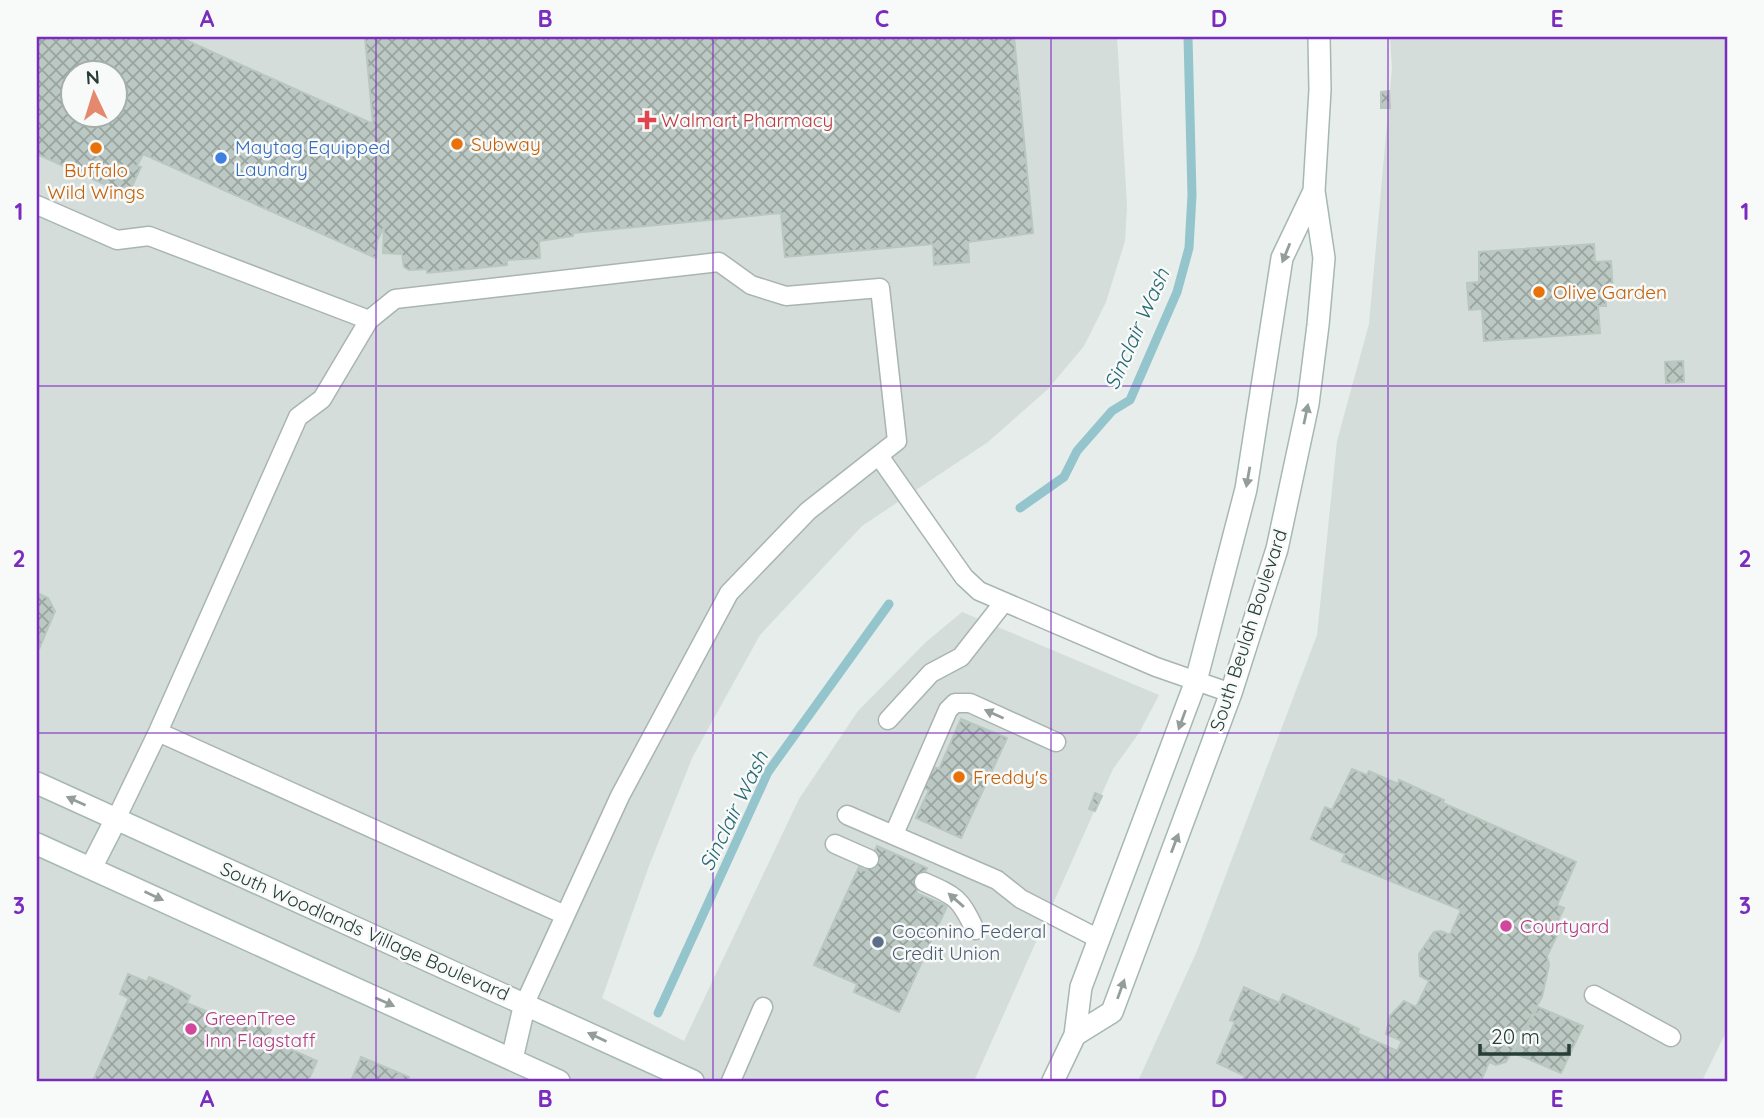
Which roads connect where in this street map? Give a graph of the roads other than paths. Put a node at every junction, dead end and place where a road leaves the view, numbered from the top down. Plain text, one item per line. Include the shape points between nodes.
1 (1319, 37) edge
2 (1314, 191) junction
3 (37, 205) edge
4 (369, 320) junction
5 (879, 456) junction
6 (1004, 602) junction
7 (1196, 681) junction
8 (1231, 693) junction
9 (888, 720) dead end
10 (158, 732) junction
11 (1056, 742) dead end
12 (37, 783) edge
13 (847, 815) dead end
14 (116, 819) junction
15 (894, 834) junction
16 (37, 844) edge
17 (835, 844) dead end
18 (869, 859) dead end
19 (91, 868) junction
20 (924, 882) dead end
21 (565, 915) junction
22 (975, 930) dead end
23 (1099, 939) junction
24 (1594, 995) dead end
25 (525, 1003) junction
26 (763, 1007) dead end
27 (1075, 1035) junction
28 (1671, 1037) dead end
29 (512, 1059) junction
30 (559, 1081) edge
31 (693, 1081) edge
32 (731, 1081) edge
33 (1053, 1081) edge

1 - 2 main road, South Beulah Boulevard
2 -> 7 main road, South Beulah Boulevard via 1282,258 1245,489
8 -> 2 main road, South Beulah Boulevard via 1277,549 1308,404 1324,258
3 - 4 lane via 117,240 149,236
4 - 5 lane via 395,299 719,262 751,285 786,296 880,288 897,441
4 - 10 lane via 322,399 298,417
5 - 6 lane via 964,577 979,591
5 - 21 lane via 808,511 729,593 620,796
6 - 7 lane
6 - 9 lane via 961,657 931,673
7 - 8 lane
7 -> 23 main road, South Beulah Boulevard
27 -> 8 main road, South Beulah Boulevard via 1112,1012
10 - 14 lane
10 - 21 lane
11 -> 15 lane via 970,703 955,703
14 -> 12 main road, South Woodlands Village Boulevard
13 - 15 lane
14 - 19 main road
14 - 25 main road, South Woodlands Village Boulevard
15 - 23 lane via 997,880 1021,899
16 - 19 main road
17 - 18 lane
19 -> 29 main road
22 -> 20 lane via 963,904
21 - 25 lane
23 - 27 main road, South Beulah Boulevard via 1081,987
24 - 28 lane
25 - 29 main road
31 -> 25 main road, South Woodlands Village Boulevard
26 - 32 lane
27 - 33 main road, South Beulah Boulevard
29 - 30 main road

